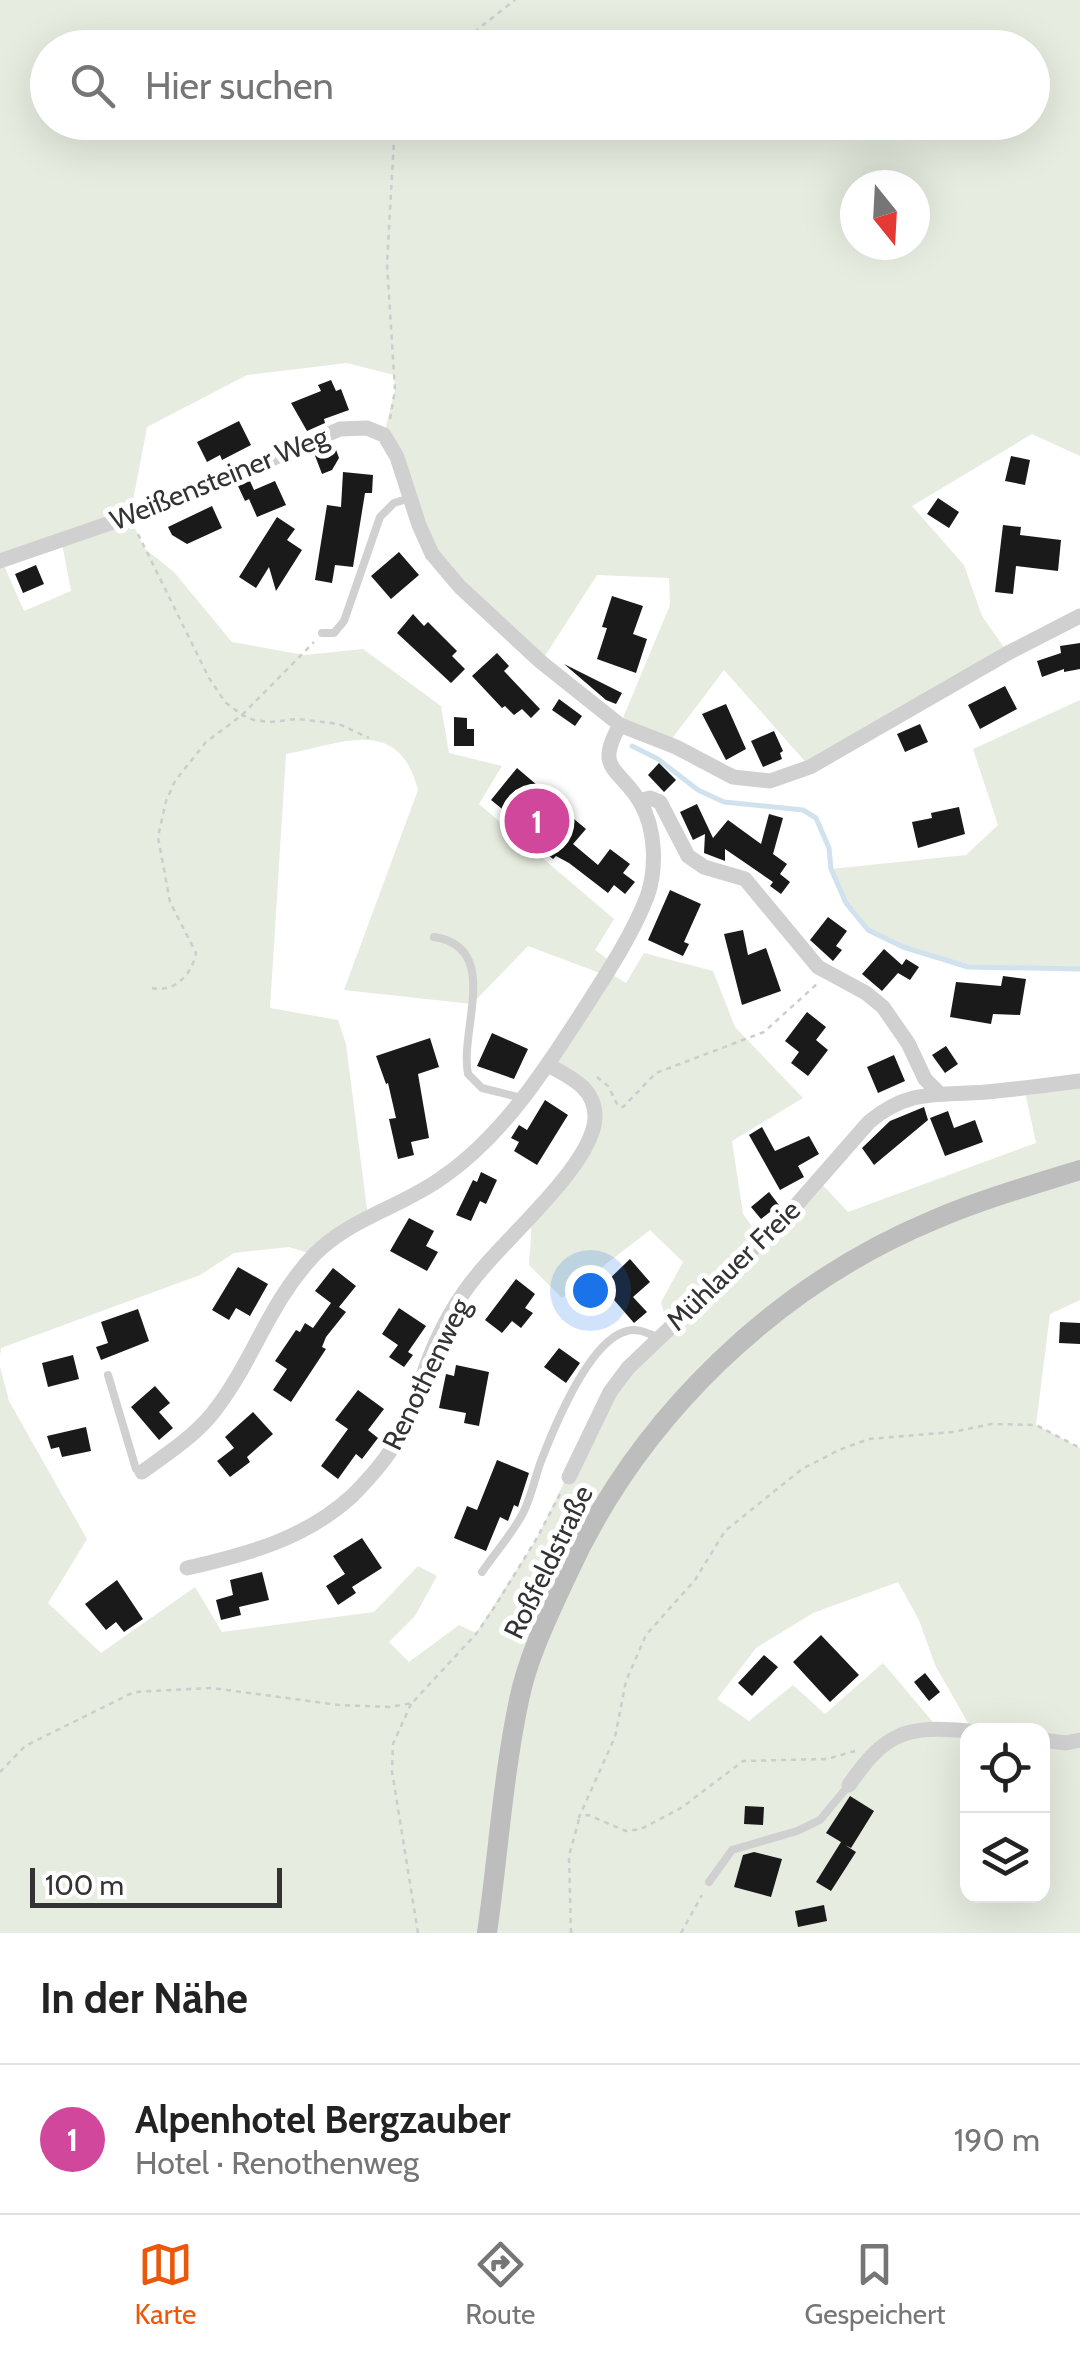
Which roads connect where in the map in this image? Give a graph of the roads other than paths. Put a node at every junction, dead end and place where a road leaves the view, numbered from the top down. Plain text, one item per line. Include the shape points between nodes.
1 (410, 498) junction
2 (0, 561) edge
3 (1080, 616) edge
4 (322, 633) road end
5 (620, 725) junction
6 (640, 801) junction
7 (434, 937) dead end
8 (548, 1065) junction
9 (1080, 1081) edge
10 (937, 1092) junction
11 (522, 1098) junction
12 (1080, 1170) edge
13 (657, 1337) junction
14 (108, 1375) dead end
15 (142, 1472) joint
16 (569, 1478) road end
17 (188, 1568) dead end
18 (482, 1572) dead end
19 (960, 1730) edge
20 (1080, 1740) edge
21 (1050, 1741) edge
22 (849, 1786) joint
23 (709, 1882) road end
24 (487, 1933) edge

1 - 2 street, Weißensteiner Weg via 384,435 340,429 183,498
1 - 4 lane via 394,502 380,517 344,620 334,633
1 - 5 street via 425,540 460,587
3 - 5 street via 810,767 770,782 733,777
5 - 6 street via 608,756
6 - 8 street via 653,848 648,894
6 - 10 street via 660,802 696,863 754,886 826,974 884,1006
7 - 11 lane via 456,942 471,968 468,1074 482,1088
8 - 11 street
8 - 17 street, Renothenweg via 578,1081 592,1100 590,1136 560,1184 455,1305 385,1460 307,1529 260,1550
9 - 10 street, Mühlauer Freie
10 - 13 street, Mühlauer Freie via 901,1102 869,1122 774,1230
11 - 15 street via 445,1176 348,1228 315,1254 273,1306 212,1414
12 - 24 main road, Roßfeldstraße via 936,1219 813,1286 735,1346 633,1460 586,1535 532,1655 519,1699
13 - 16 street, Mühlauer Freie via 610,1392
13 - 18 lane via 627,1331 600,1348 543,1456 523,1514
14 - 15 lane via 136,1470
19 - 22 street via 906,1730 875,1751
20 - 21 street
22 - 23 lane via 820,1820 732,1850

